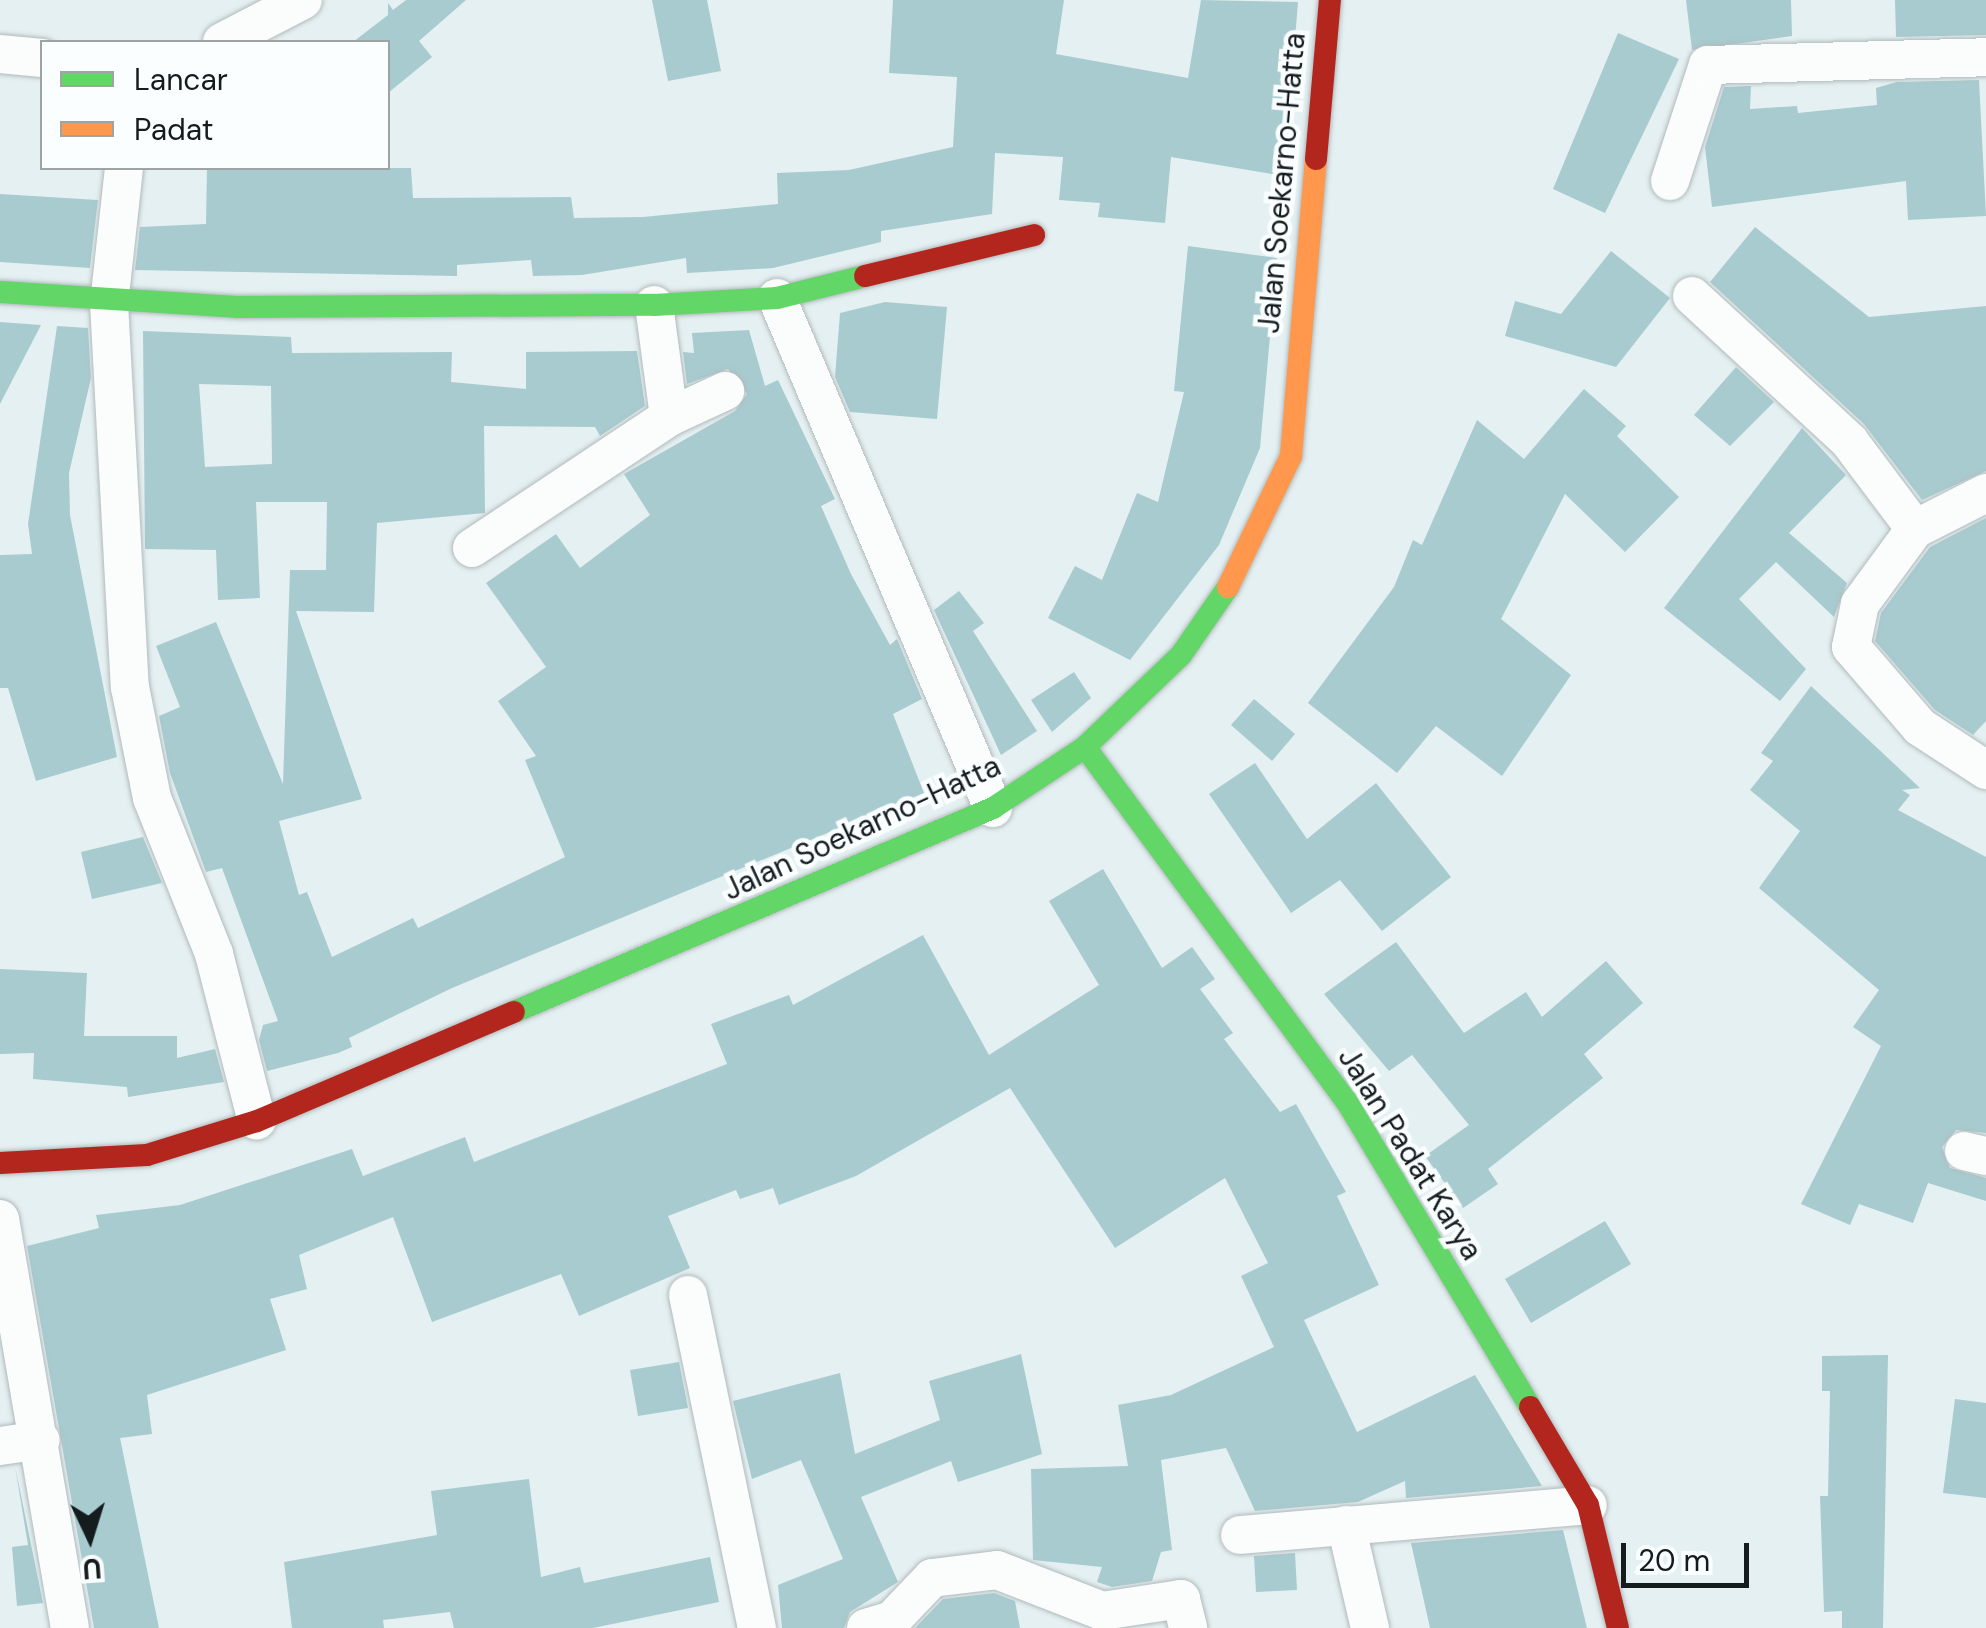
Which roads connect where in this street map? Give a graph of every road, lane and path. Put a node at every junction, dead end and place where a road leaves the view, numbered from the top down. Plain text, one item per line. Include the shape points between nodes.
1 (303, 0) edge
2 (1330, 0) edge
3 (226, 40) edge
4 (0, 54) edge
5 (1986, 56) edge
6 (40, 58) edge
7 (124, 170) edge
8 (1670, 180) dead end
9 (1034, 235) dead end
10 (0, 292) edge
11 (1692, 296) dead end
12 (777, 298) junction
13 (109, 303) junction
14 (654, 305) junction
15 (725, 391) dead end
16 (669, 417) junction
17 (1986, 493) edge
18 (1915, 529) junction
19 (472, 548) dead end
20 (1084, 747) junction
21 (1986, 770) edge
22 (992, 808) junction
23 (257, 1121) junction
24 (0, 1163) edge
25 (0, 1218) edge
26 (688, 1295) dead end
27 (41, 1440) junction
28 (0, 1446) edge
29 (1588, 1505) junction
30 (1346, 1525) junction
31 (1240, 1535) dead end
32 (70, 1628) edge
33 (756, 1628) edge
34 (866, 1628) edge
35 (1188, 1628) edge
36 (1370, 1628) edge
37 (1618, 1628) edge

1 - 3 street
2 - 20 main road, Jalan Soekarno-Hatta via 1291,456 1247,560 1181,655
4 - 6 street
5 - 8 street via 1708,65
7 - 13 street
9 - 12 main road
10 - 13 main road
11 - 18 street via 1850,440
12 - 14 main road
12 - 22 street
13 - 14 main road
13 - 23 street via 130,687 152,798 214,954
14 - 16 street
15 - 16 street
16 - 19 street
17 - 18 street
18 - 21 street via 1860,604 1852,656 1920,727
20 - 22 main road, Jalan Soekarno-Hatta
20 - 29 main road, Jalan Padat Karya via 1347,1102
22 - 23 main road, Jalan Soekarno-Hatta
23 - 24 main road, Jalan Soekarno-Hatta via 131,1157
25 - 27 street
26 - 33 street
27 - 28 street
27 - 32 street
29 - 30 street
29 - 37 main road, Jalan Padat Karya
30 - 31 street
30 - 36 street
34 - 35 street via 892,1620 932,1578 997,1570 1102,1612 1182,1599

